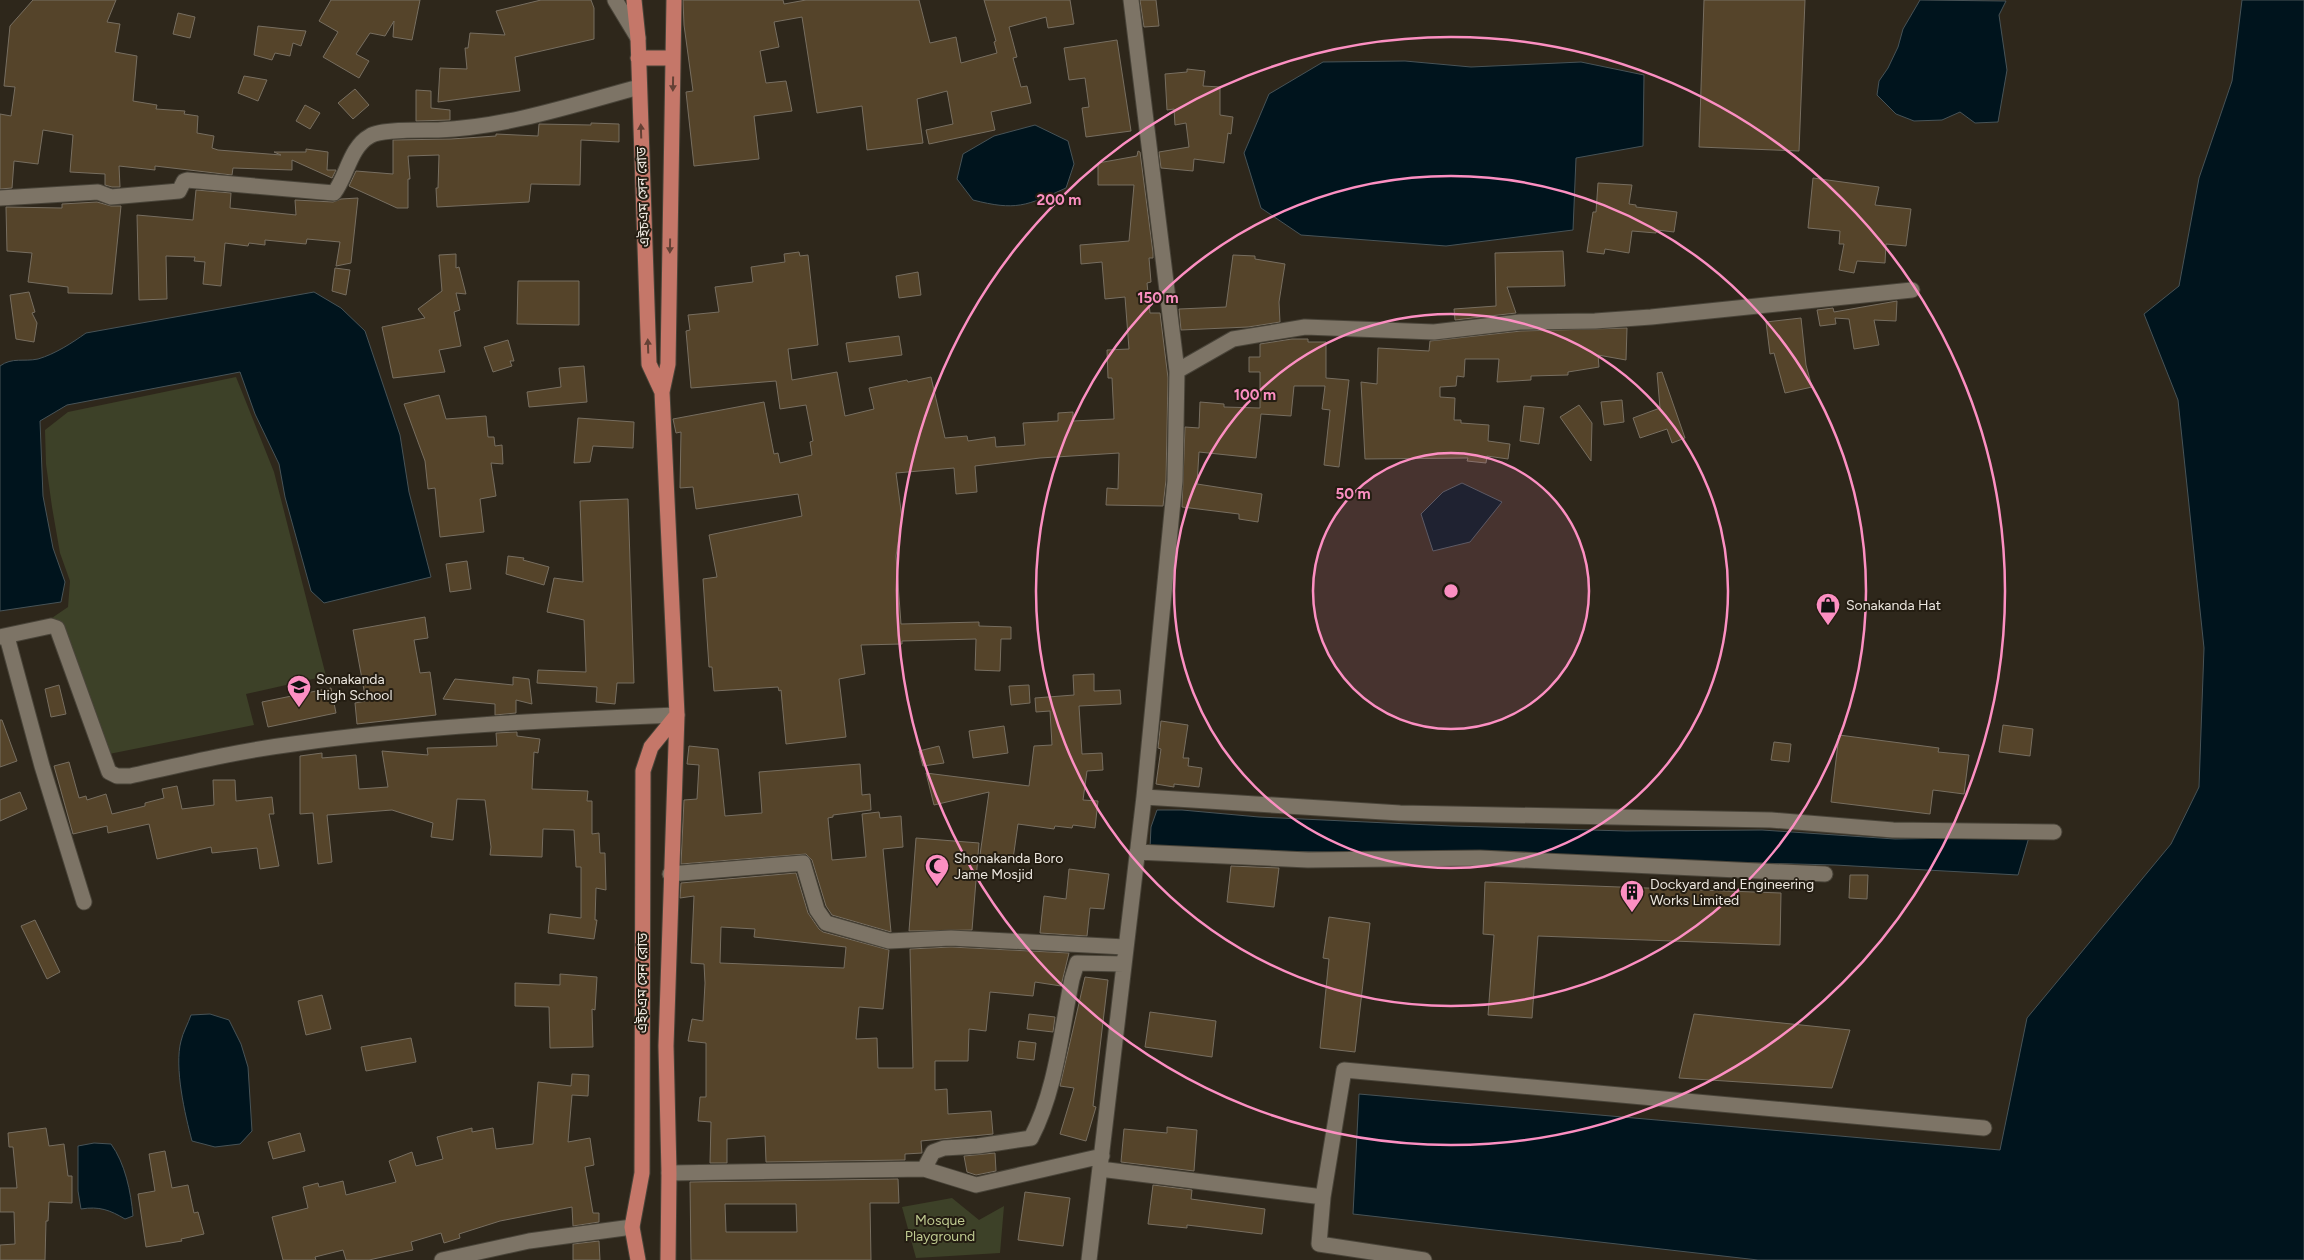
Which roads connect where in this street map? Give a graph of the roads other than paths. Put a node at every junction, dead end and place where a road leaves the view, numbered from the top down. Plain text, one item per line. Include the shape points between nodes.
1 (616, 0) edge
2 (634, 0) edge
3 (674, 0) edge
4 (1131, 0) edge
5 (638, 38) junction
6 (638, 58) junction
7 (673, 58) junction
8 (639, 87) junction
9 (0, 198) edge
10 (1912, 290) dead end
11 (1177, 371) junction
12 (662, 392) junction
13 (3, 637) edge
14 (677, 715) junction
15 (1144, 797) junction
16 (2054, 832) dead end
17 (1137, 852) junction
18 (670, 874) junction
19 (1825, 874) dead end
20 (84, 902) dead end
21 (1125, 947) junction
22 (1124, 964) junction
23 (1984, 1128) dead end
24 (1101, 1163) junction
25 (924, 1169) junction
26 (670, 1173) junction
27 (1324, 1197) junction
28 (632, 1227) junction
29 (442, 1260) edge
30 (638, 1260) edge
31 (668, 1260) edge
32 (1090, 1260) edge
33 (1424, 1260) edge

1 - 5 street
2 - 5 main road, এইচএম সেন রোড
3 - 7 main road, এইচএম সেন রোড
4 - 11 street
5 - 6 main road, এইচএম সেন রোড
6 - 7 main road
6 - 8 main road, এইচএম সেন রোড
7 -> 12 main road, এইচএম সেন রোড via 668,364
8 - 9 street via 545,114 502,122 462,129 378,133 360,144 334,193 187,180 179,191 130,197 109,197 98,192
12 -> 8 main road, এইচএম সেন রোড via 649,364
10 - 11 street via 1652,317 1520,322 1434,332 1305,327 1233,339
11 - 15 street via 1175,481
12 - 14 main road, এইচএম সেন রোড
13 - 14 street via 51,626 57,628 109,772 117,776 292,744 466,724
13 - 20 street
14 - 18 main road, এইচএম সেন রোড
14 - 28 main road, এইচএম সেন রোড via 651,747 643,771 642,1172
15 - 16 street via 1400,813 1771,820 1894,830
15 - 17 street
17 - 19 street via 1308,860 1480,858
17 - 21 street
18 - 21 street via 803,863 823,920 879,939 960,939
18 - 26 main road, এইচএম সেন রোড via 666,1046
21 - 22 street
22 - 24 street
22 - 25 street via 1078,963 1050,1087 1032,1138 944,1148 933,1152
23 - 27 street via 1344,1070
24 - 25 street via 976,1185
24 - 27 street
24 - 32 street
25 - 26 street
26 - 31 main road, এইচএম সেন রোড
27 - 33 street via 1319,1244
28 - 29 street via 530,1241
28 - 30 main road, এইচএম সেন রোড

